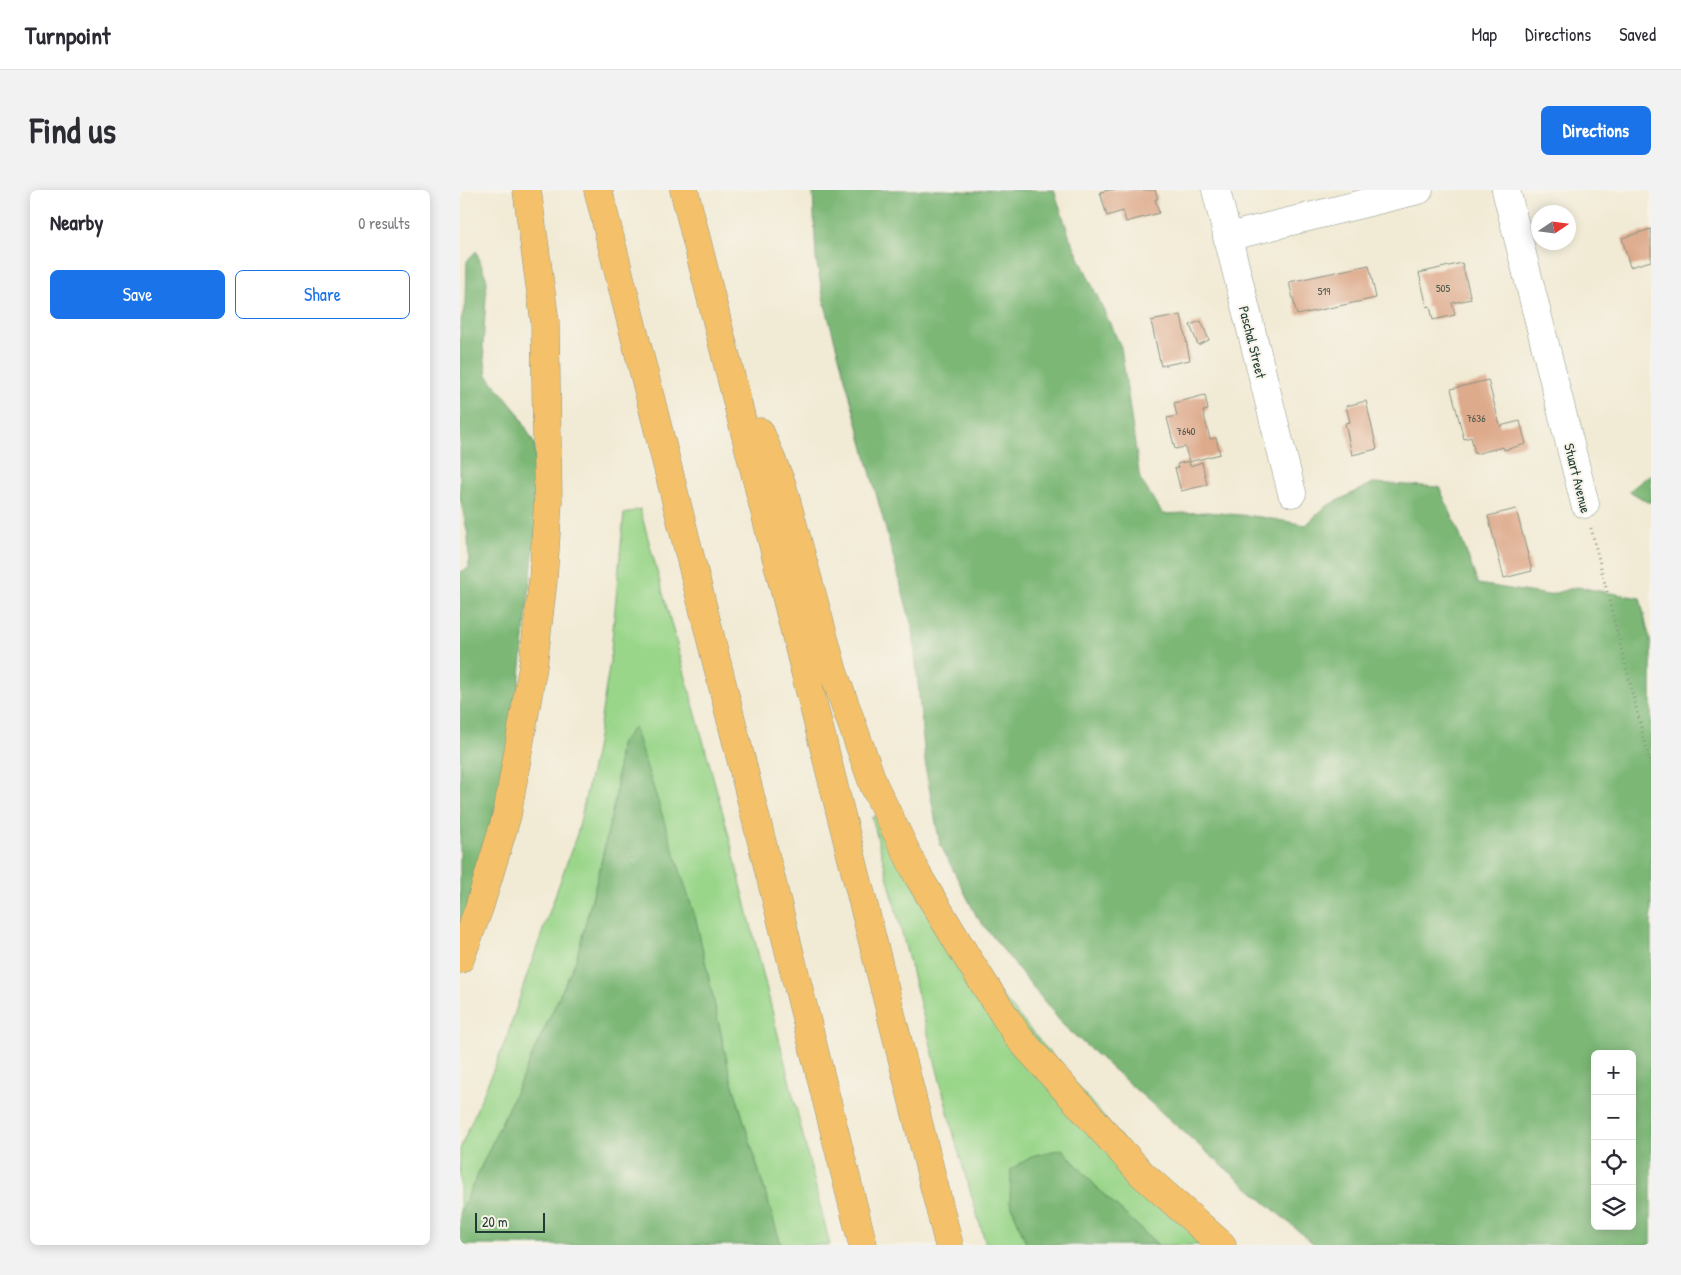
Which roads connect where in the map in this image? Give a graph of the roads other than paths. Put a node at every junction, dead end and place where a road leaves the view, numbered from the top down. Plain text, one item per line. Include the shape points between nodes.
1 (527, 190) edge
2 (598, 190) edge
3 (684, 190) edge
4 (1216, 190) edge
5 (1419, 190) edge
6 (1506, 190) edge
7 (1227, 237) junction
8 (725, 349) junction
9 (1292, 493) dead end
10 (1585, 504) road end
11 (460, 959) edge
12 (863, 1245) edge
13 (949, 1245) edge
14 (1222, 1245) edge

1 - 11 highway via 545,322 548,502 543,580 533,666 507,816
2 - 12 highway
3 - 8 highway
4 - 7 street, Paschal Street
5 - 7 street
6 - 10 street, Stuart Avenue
7 - 9 street, Paschal Street
8 - 13 highway
8 - 14 highway via 782,485 833,671 871,777 918,876 1019,1038 1142,1174

